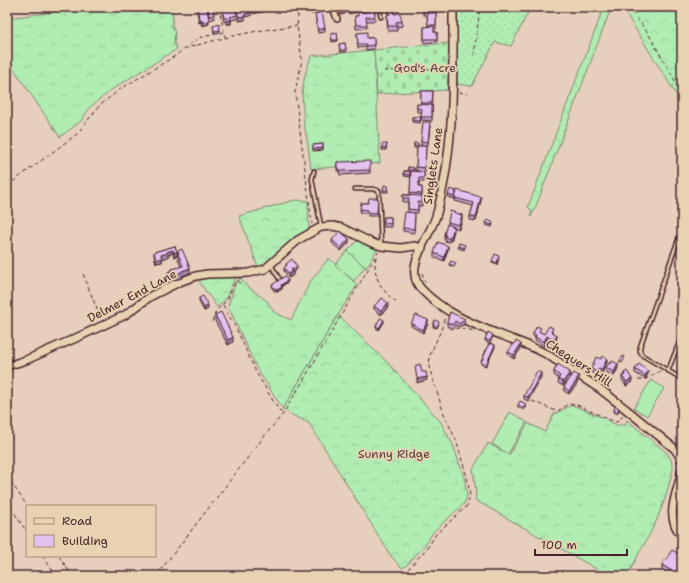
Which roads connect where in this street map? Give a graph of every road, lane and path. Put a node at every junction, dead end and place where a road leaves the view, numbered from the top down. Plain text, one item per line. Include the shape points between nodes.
1 (219, 7) edge
2 (297, 7) edge
3 (333, 7) edge
4 (379, 7) edge
5 (453, 7) edge
6 (480, 7) edge
7 (628, 7) edge
8 (675, 7) edge
9 (681, 8) edge
10 (381, 18) dead end
11 (337, 19) dead end
12 (297, 26) junction
13 (224, 32) junction
14 (225, 38) junction
15 (183, 49) junction
16 (474, 56) dead end
17 (449, 67) dead end
18 (384, 71) dead end
19 (452, 92) junction
20 (682, 93) edge
21 (468, 94) dead end
22 (314, 171) dead end
23 (7, 186) edge
24 (355, 189) dead end
25 (321, 227) junction
26 (682, 229) edge
27 (312, 232) junction
28 (381, 246) junction
29 (422, 248) junction
30 (270, 264) junction
31 (420, 268) dead end
32 (84, 274) dead end
33 (280, 280) edge
34 (426, 284) dead end
35 (241, 286) dead end
36 (396, 302) dead end
37 (224, 305) junction
38 (447, 309) junction
39 (212, 322) dead end
40 (103, 325) junction
41 (455, 328) edge
42 (474, 334) dead end
43 (682, 335) edge
44 (7, 366) edge
45 (663, 367) junction
46 (668, 370) junction
47 (682, 379) edge
48 (638, 380) dead end
49 (532, 401) dead end
50 (627, 410) junction
51 (283, 414) junction
52 (680, 451) edge
53 (682, 460) edge
54 (682, 470) edge
55 (7, 476) edge
56 (7, 502) edge
57 (26, 505) edge
58 (26, 530) edge
59 (682, 536) edge
60 (44, 557) edge
61 (60, 557) edge
62 (56, 576) edge
63 (72, 576) edge
64 (156, 576) edge
65 (406, 576) edge

1 - 13 path
2 - 12 path
3 - 11 street
4 - 10 lane
5 - 19 street, Singlets Lane
6 - 16 path
7 - 20 path via 648,33
8 - 9 path
12 - 14 path
12 - 27 path via 302,60 295,92
13 - 14 path
13 - 15 path via 198,38
14 - 15 path
15 - 23 path via 122,88 100,106 77,134
17 - 18 path
19 - 21 path
19 - 29 street, Singlets Lane via 445,178 437,214
22 - 25 lane via 312,179
24 - 28 lane via 379,191
25 - 27 street, Delmer End Lane
25 - 28 street via 342,228
26 - 45 lane via 640,347 642,355
27 - 30 street, Delmer End Lane via 298,240
28 - 29 street
29 - 38 street, Singlets Lane via 414,267 414,277 421,290
30 - 33 lane
30 - 40 street, Delmer End Lane via 265,269 248,273 207,274 179,282
31 - 34 path
32 - 40 path
35 - 37 path via 237,277
36 - 51 path via 383,290 376,275 377,254
37 - 39 path via 216,311
37 - 51 path via 256,372
38 - 50 street, Chequers Hill via 485,329 543,352
38 - 65 path via 430,355 429,367 444,414 456,440 470,496 467,506 436,534 409,568
40 - 44 street, Delmer End Lane
41 - 42 path via 467,329
43 - 46 lane
45 - 46 lane
45 - 48 path via 647,379
46 - 47 lane
49 - 50 path via 556,411 568,404 577,405 618,422
50 - 52 street, Chequers Hill
51 - 64 path
52 - 53 street, Chequers Hill
54 - 59 street via 672,513 674,526
55 - 57 path
56 - 58 path
60 - 62 path
61 - 63 path

